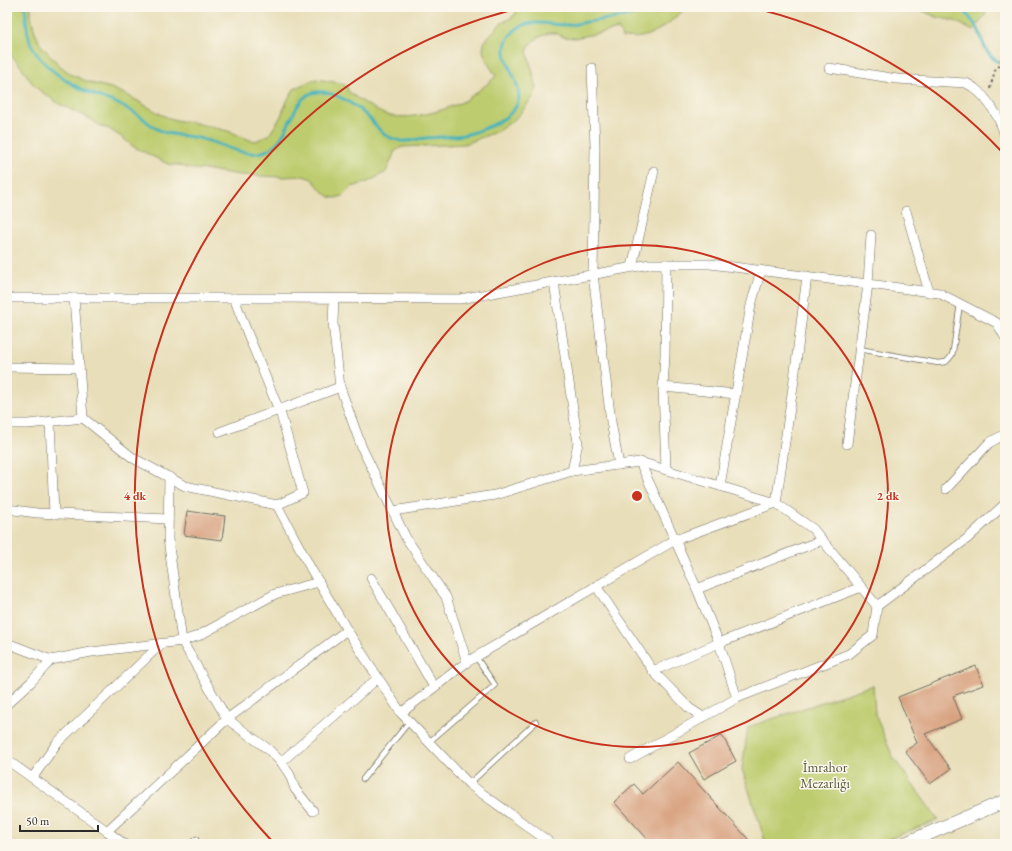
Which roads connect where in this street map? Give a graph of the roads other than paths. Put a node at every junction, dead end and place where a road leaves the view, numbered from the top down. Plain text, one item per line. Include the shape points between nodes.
1 (592, 68) dead end
2 (829, 68) dead end
3 (1005, 136) edge
4 (654, 171) dead end
5 (906, 212) dead end
6 (871, 235) dead end
7 (666, 264) junction
8 (632, 267) junction
9 (761, 270) junction
10 (593, 274) junction
11 (807, 276) junction
12 (554, 282) junction
13 (868, 284) junction
14 (929, 292) junction
15 (7, 298) edge
16 (74, 298) junction
17 (234, 298) junction
18 (334, 299) junction
19 (960, 304) junction
20 (1005, 337) edge
21 (859, 350) junction
22 (7, 367) edge
23 (79, 368) junction
24 (340, 387) junction
25 (663, 387) junction
26 (736, 394) junction
27 (279, 409) junction
28 (83, 418) junction
29 (50, 421) junction
30 (7, 424) edge
31 (220, 432) dead end
32 (1005, 434) edge
33 (847, 444) dead end
34 (640, 462) junction
35 (619, 465) junction
36 (666, 470) junction
37 (572, 471) junction
38 (169, 477) junction
39 (720, 486) junction
40 (946, 489) dead end
41 (776, 503) junction
42 (1005, 504) edge
43 (277, 505) junction
44 (7, 510) edge
45 (393, 511) junction
46 (54, 514) junction
47 (168, 519) junction
48 (675, 540) junction
49 (822, 540) junction
50 (371, 578) dead end
51 (319, 582) junction
52 (596, 586) junction
53 (861, 587) junction
54 (697, 589) junction
55 (877, 606) junction
56 (347, 630) junction
57 (182, 641) junction
58 (7, 643) edge
59 (719, 643) junction
60 (161, 644) junction
61 (476, 657) junction
62 (51, 660) junction
63 (467, 662) junction
64 (653, 672) junction
65 (378, 678) junction
66 (434, 687) junction
67 (737, 698) junction
68 (7, 704) edge
69 (401, 713) junction
70 (703, 717) junction
71 (227, 718) junction
72 (410, 722) junction
73 (536, 722) dead end
74 (430, 742) junction
75 (630, 759) dead end
76 (7, 760) edge
77 (281, 762) junction
78 (32, 777) junction
79 (363, 779) dead end
80 (469, 784) junction
81 (1005, 801) edge
82 (313, 811) dead end
83 (107, 831) junction
84 (196, 839) dead end
85 (911, 843) edge
86 (124, 844) edge
87 (190, 844) edge
88 (552, 844) edge

1 - 10 street via 595,147
2 - 3 street via 897,79 966,83 974,87 988,102
4 - 8 street
5 - 14 street
6 - 13 street
7 - 8 street
7 - 9 street via 710,264
7 - 25 street
8 - 10 street
9 - 11 street
9 - 26 street via 751,305
10 - 12 street
10 - 35 street via 611,422
11 - 13 street
11 - 41 street
12 - 18 street via 460,299
12 - 37 street via 578,443
13 - 14 street
13 - 21 street
14 - 19 street via 939,293
15 - 16 street
16 - 17 street
16 - 23 street
17 - 18 street
17 - 27 street
18 - 24 street
19 - 20 street via 997,323
19 - 21 lane via 953,351 946,362 938,364
21 - 33 street
22 - 23 street
23 - 28 street
24 - 27 street
24 - 45 street via 362,448
25 - 26 street
25 - 36 street
26 - 39 street
27 - 31 street
27 - 43 street via 303,492
28 - 29 street
28 - 38 street via 133,458
29 - 30 street
29 - 46 street
32 - 40 street via 989,443
34 - 35 street
34 - 36 street
34 - 48 street
35 - 37 street
36 - 39 street
37 - 45 street via 495,495
38 - 43 street via 185,486
38 - 47 street
39 - 41 street
41 - 48 street
41 - 49 street via 813,529
42 - 55 street via 968,538
43 - 51 street
44 - 46 street
45 - 63 street via 406,538 446,597
46 - 47 street
47 - 57 street via 168,539
48 - 52 street
48 - 54 street
49 - 53 street
49 - 54 street
50 - 66 street
51 - 56 street
51 - 57 street via 274,594 198,636
52 - 61 street
52 - 64 street
53 - 55 street
53 - 59 street
54 - 59 street
55 - 67 street via 873,634 849,654
56 - 65 street
56 - 71 street
57 - 60 street
57 - 71 street
58 - 62 street
59 - 64 street
59 - 67 street
60 - 62 street via 91,652
60 - 78 street via 57,743
61 - 63 street
61 - 74 lane via 495,685
62 - 68 street
63 - 66 street
64 - 70 street via 689,708
65 - 69 street
65 - 77 street
66 - 69 street
67 - 70 street
69 - 72 street
70 - 75 street
71 - 77 street
71 - 83 street
72 - 74 street
72 - 79 lane
73 - 80 lane
74 - 80 street
76 - 78 street
77 - 82 street via 290,775 295,789
78 - 83 street
80 - 88 street
81 - 85 street
83 - 86 street
84 - 87 lane

